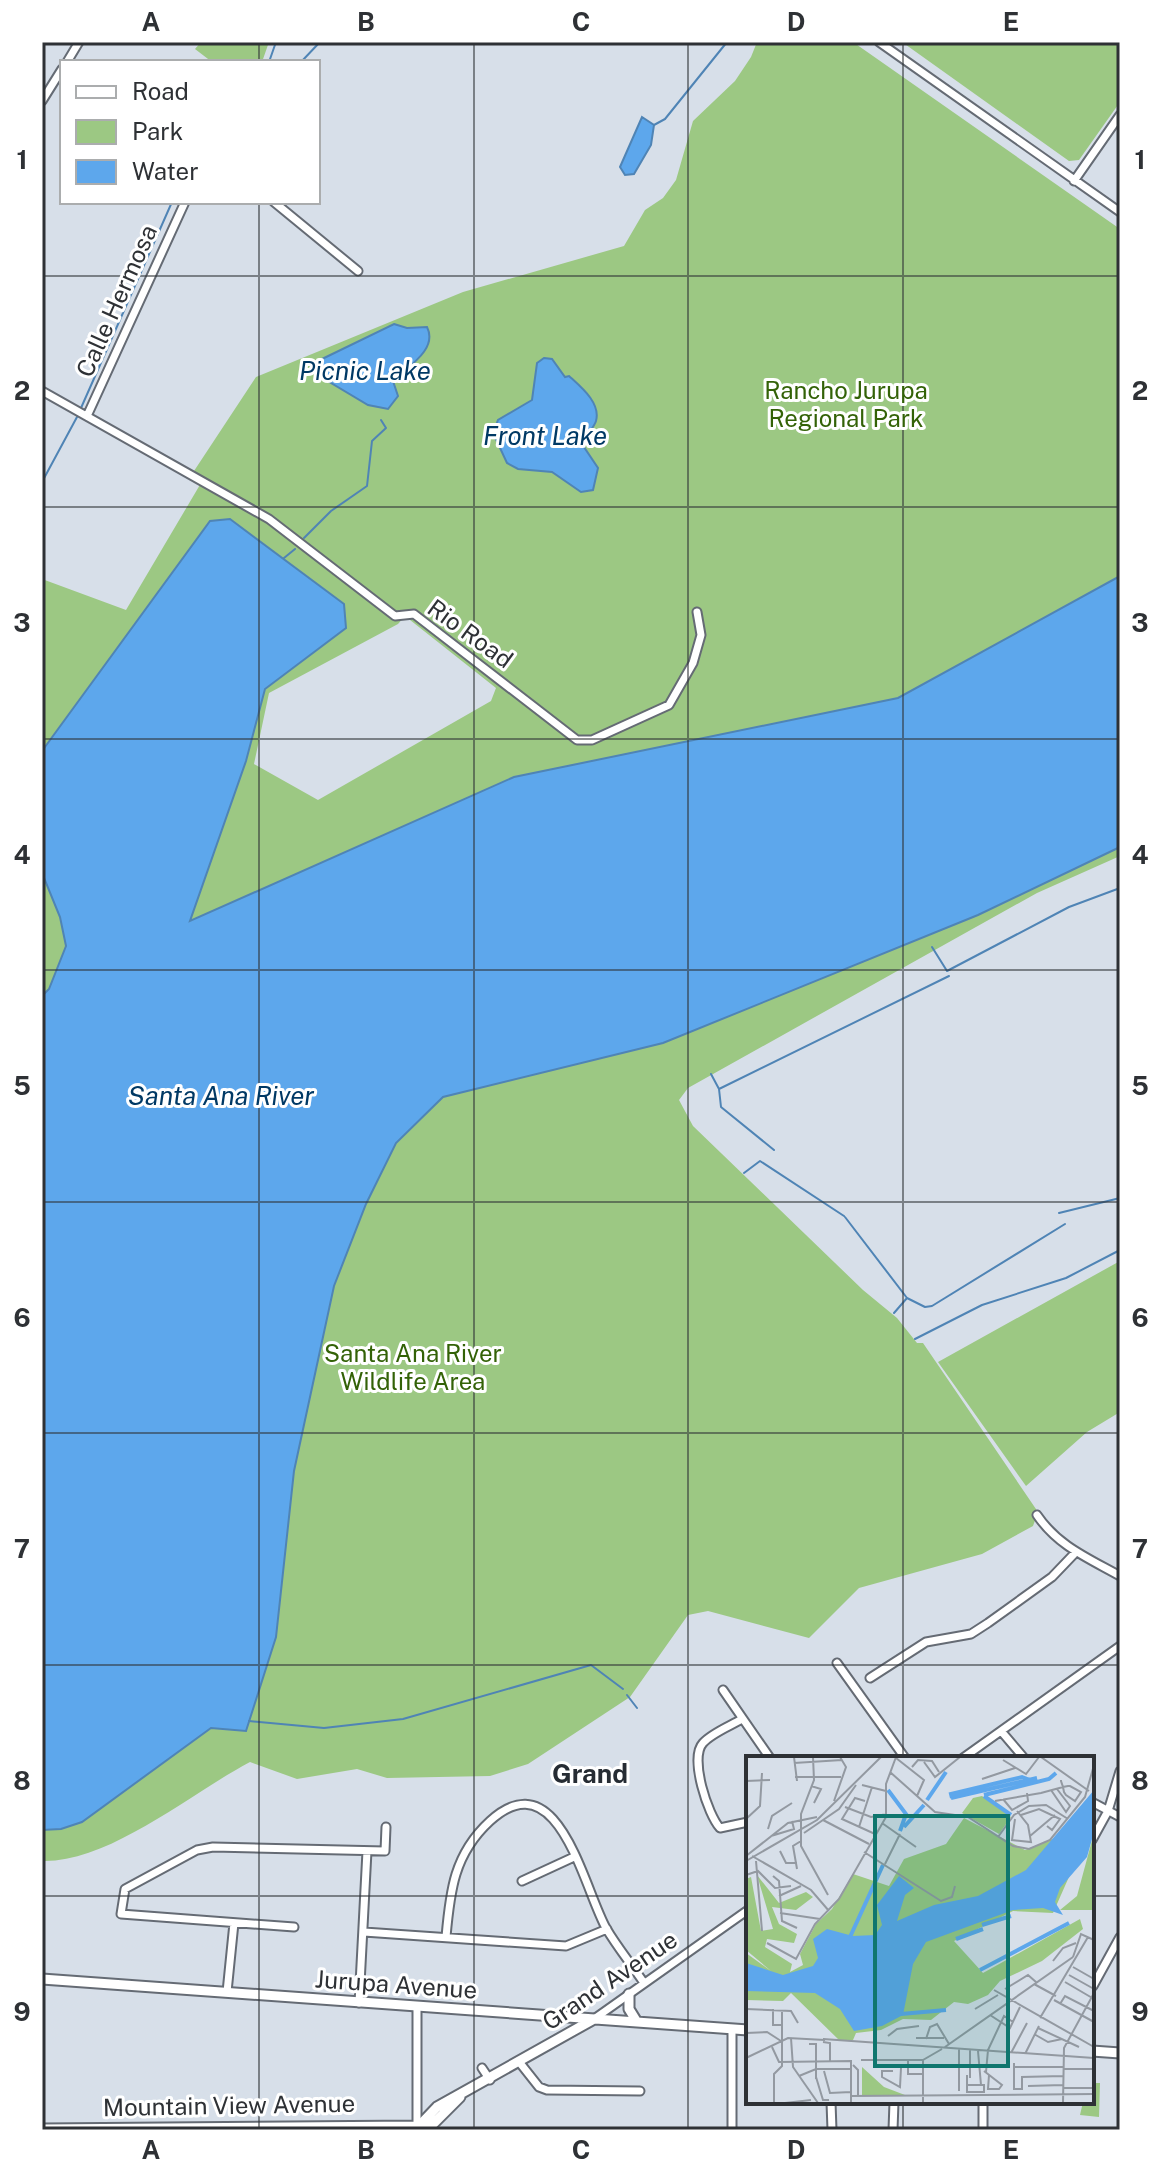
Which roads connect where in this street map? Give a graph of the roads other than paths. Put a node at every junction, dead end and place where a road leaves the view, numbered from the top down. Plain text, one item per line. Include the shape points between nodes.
1 (79, 42) edge
2 (879, 42) edge
3 (68, 60) edge
4 (60, 72) edge
5 (42, 101) edge
6 (1120, 115) edge
7 (1074, 181) junction
8 (184, 204) edge
9 (276, 204) edge
10 (1120, 212) edge
11 (358, 271) dead end
12 (42, 391) edge
13 (82, 413) junction
14 (697, 612) dead end
15 (1037, 1515) dead end
16 (1075, 1553) junction
17 (1120, 1576) edge
18 (1120, 1646) edge
19 (837, 1663) dead end
20 (870, 1678) dead end
21 (723, 1690) dead end
22 (742, 1719) junction
23 (1001, 1731) junction
24 (769, 1756) edge
25 (904, 1756) edge
26 (966, 1756) edge
27 (1022, 1756) edge
28 (1120, 1771) edge
29 (1094, 1803) edge
30 (1108, 1811) junction
31 (1120, 1817) edge
32 (746, 1822) edge
33 (386, 1827) dead end
34 (1094, 1836) edge
35 (367, 1851) junction
36 (574, 1857) junction
37 (522, 1881) dead end
38 (746, 1911) edge
39 (234, 1923) junction
40 (294, 1927) dead end
41 (607, 1929) junction
42 (364, 1932) junction
43 (446, 1937) junction
44 (1120, 1937) edge
45 (42, 1979) edge
46 (644, 1983) junction
47 (1094, 1984) edge
48 (227, 1992) junction
49 (629, 1994) junction
50 (359, 2003) junction
51 (417, 2006) junction
52 (556, 2017) junction
53 (594, 2019) junction
54 (637, 2022) junction
55 (732, 2029) junction
56 (746, 2030) edge
57 (561, 2038) junction
58 (1094, 2051) edge
59 (1120, 2053) edge
60 (520, 2063) junction
61 (482, 2068) dead end
62 (490, 2080) junction
63 (640, 2091) dead end
64 (831, 2104) edge
65 (894, 2104) edge
66 (983, 2104) edge
67 (42, 2128) edge
68 (158, 2128) edge
69 (291, 2128) edge
70 (422, 2129) edge
71 (732, 2130) edge
72 (832, 2130) edge
73 (893, 2130) edge
74 (983, 2130) edge

1 - 3 street
2 - 7 street
4 - 5 street
6 - 7 street
7 - 10 street
8 - 13 street, Calle Hermosa
9 - 11 street
12 - 13 street, Rio Road
13 - 14 street, Rio Road via 269,519 395,616 414,614 577,740 592,740 669,705 693,663 701,635
15 - 16 street via 1049,1533
16 - 17 street
16 - 20 street via 1052,1577 971,1634 926,1642
18 - 23 street
19 - 25 street
21 - 22 street
22 - 24 street
22 - 32 street via 702,1743 697,1754 710,1816 720,1828
23 - 26 street
23 - 27 street
28 - 30 street
29 - 30 street
30 - 31 street
30 - 34 street
33 - 35 street via 385,1851
35 - 39 street via 197,1850 125,1889 121,1914
35 - 42 street
36 - 37 street
36 - 41 street
36 - 43 street via 562,1827 543,1809 522,1804 500,1812 478,1832 455,1868
38 - 46 street, Grand Avenue
39 - 40 street
39 - 48 street
41 - 43 street via 566,1946
41 - 46 street
42 - 43 street
42 - 50 street
44 - 47 street
45 - 48 main road, Jurupa Avenue
46 - 49 street, Grand Avenue
48 - 50 main road, Jurupa Avenue
49 - 53 street, Grand Avenue
49 - 54 main road via 629,2009
50 - 51 main road, Jurupa Avenue
51 - 52 main road, Jurupa Avenue
51 - 70 street
52 - 53 main road, Jurupa Avenue
52 - 57 main road
53 - 54 main road, Jurupa Avenue
53 - 57 main road, Grand Avenue
54 - 55 main road, Jurupa Avenue
55 - 56 main road, Jurupa Avenue
55 - 71 street
57 - 60 main road, Grand Avenue
58 - 59 main road
60 - 62 main road, Grand Avenue
60 - 63 street via 547,2090
61 - 62 street
62 - 70 main road, Grand Avenue via 437,2107
64 - 72 street
65 - 73 street
66 - 74 street
67 - 68 street, Mountain View Avenue
68 - 69 street, Mountain View Avenue
69 - 70 street, Mountain View Avenue

